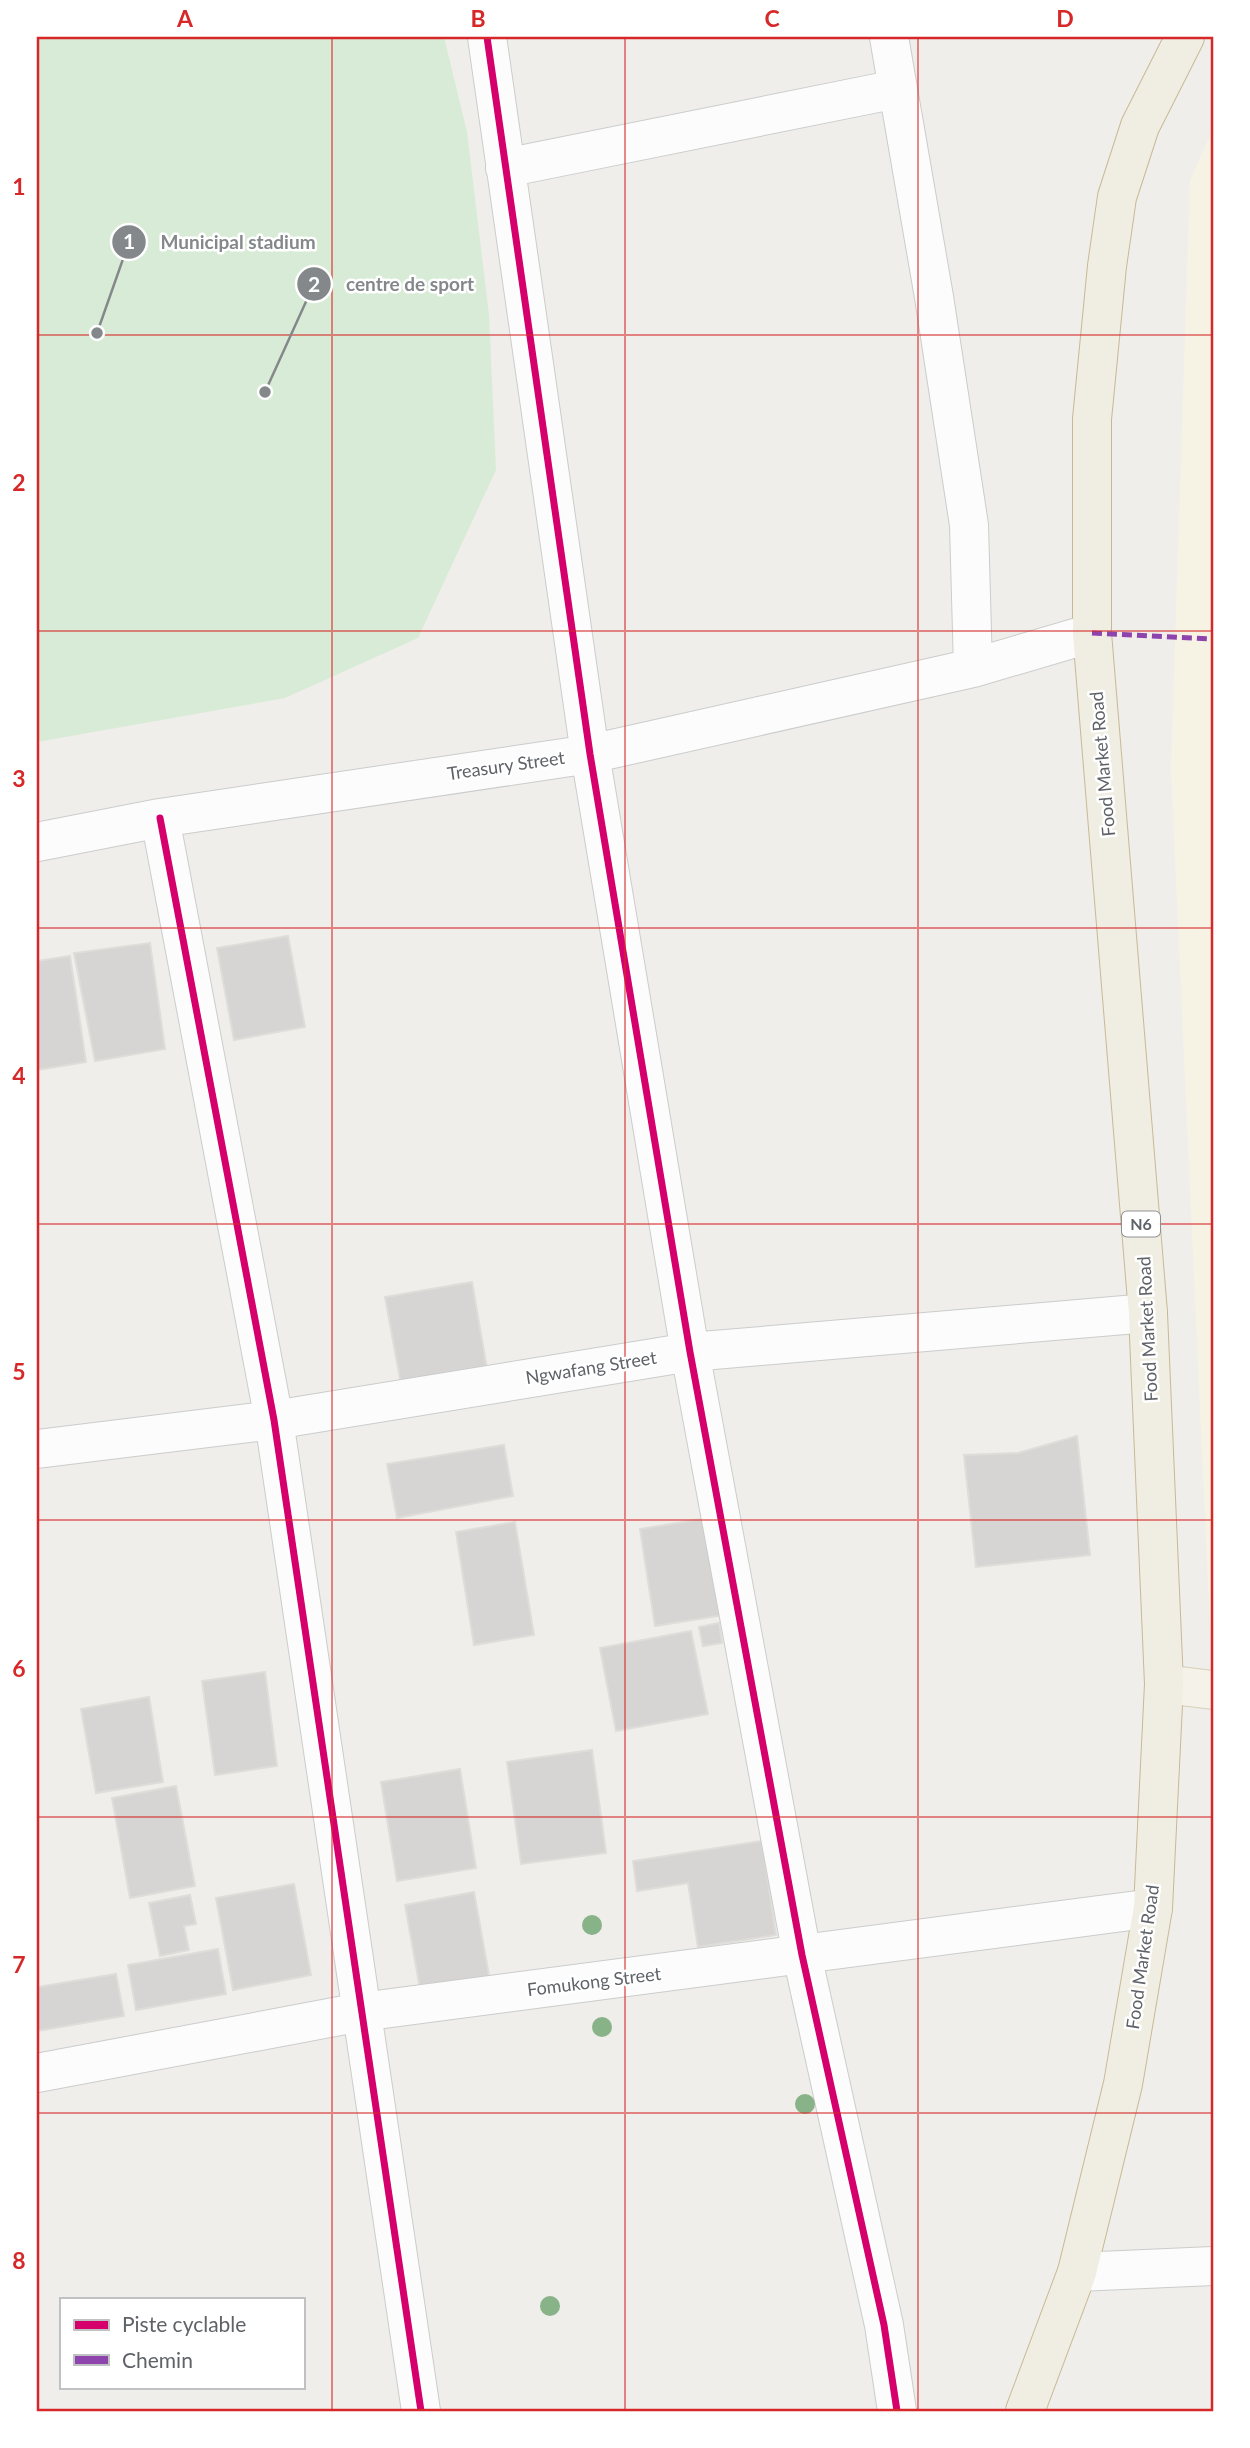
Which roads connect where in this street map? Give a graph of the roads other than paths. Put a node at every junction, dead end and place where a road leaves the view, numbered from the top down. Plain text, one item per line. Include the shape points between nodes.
1 (487, 37) edge
2 (889, 37) edge
3 (1185, 37) edge
4 (897, 89) junction
5 (505, 168) junction
6 (1092, 632) junction
7 (973, 668) junction
8 (590, 754) junction
9 (160, 818) junction
10 (37, 842) edge
11 (1148, 1313) junction
12 (690, 1352) junction
13 (274, 1420) junction
14 (37, 1449) edge
15 (1164, 1684) junction
16 (1213, 1690) edge
17 (1153, 1908) junction
18 (802, 1955) junction
19 (361, 2012) junction
20 (37, 2073) edge
21 (1213, 2266) edge
22 (1077, 2272) junction
23 (421, 2411) edge
24 (897, 2411) edge
25 (1025, 2411) edge

1 - 5 street
2 - 4 street
3 - 6 highway, Food Market Road / N6 via 1140,126 1117,197 1092,419
4 - 5 street
4 - 7 street via 969,525
5 - 8 street
6 - 7 street, Treasury Street
6 - 11 highway, Food Market Road / N6
7 - 8 street, Treasury Street
8 - 9 street, Treasury Street
8 - 12 street
9 - 10 street, Treasury Street
9 - 13 street
11 - 12 street, Ngwafang Street
11 - 15 highway, Food Market Road / N6
12 - 13 street, Ngwafang Street
12 - 18 street
13 - 14 street, Ngwafang Street
13 - 19 street
15 - 16 main road
15 - 17 highway, Food Market Road / N6
17 - 18 street, Fomukong Street
17 - 22 highway, Food Market Road / N6 via 1123,2084
18 - 19 street, Fomukong Street
18 - 24 street via 884,2325
19 - 20 street, Fomukong Street
19 - 23 street
21 - 22 street
22 - 25 highway, Food Market Road / N6

